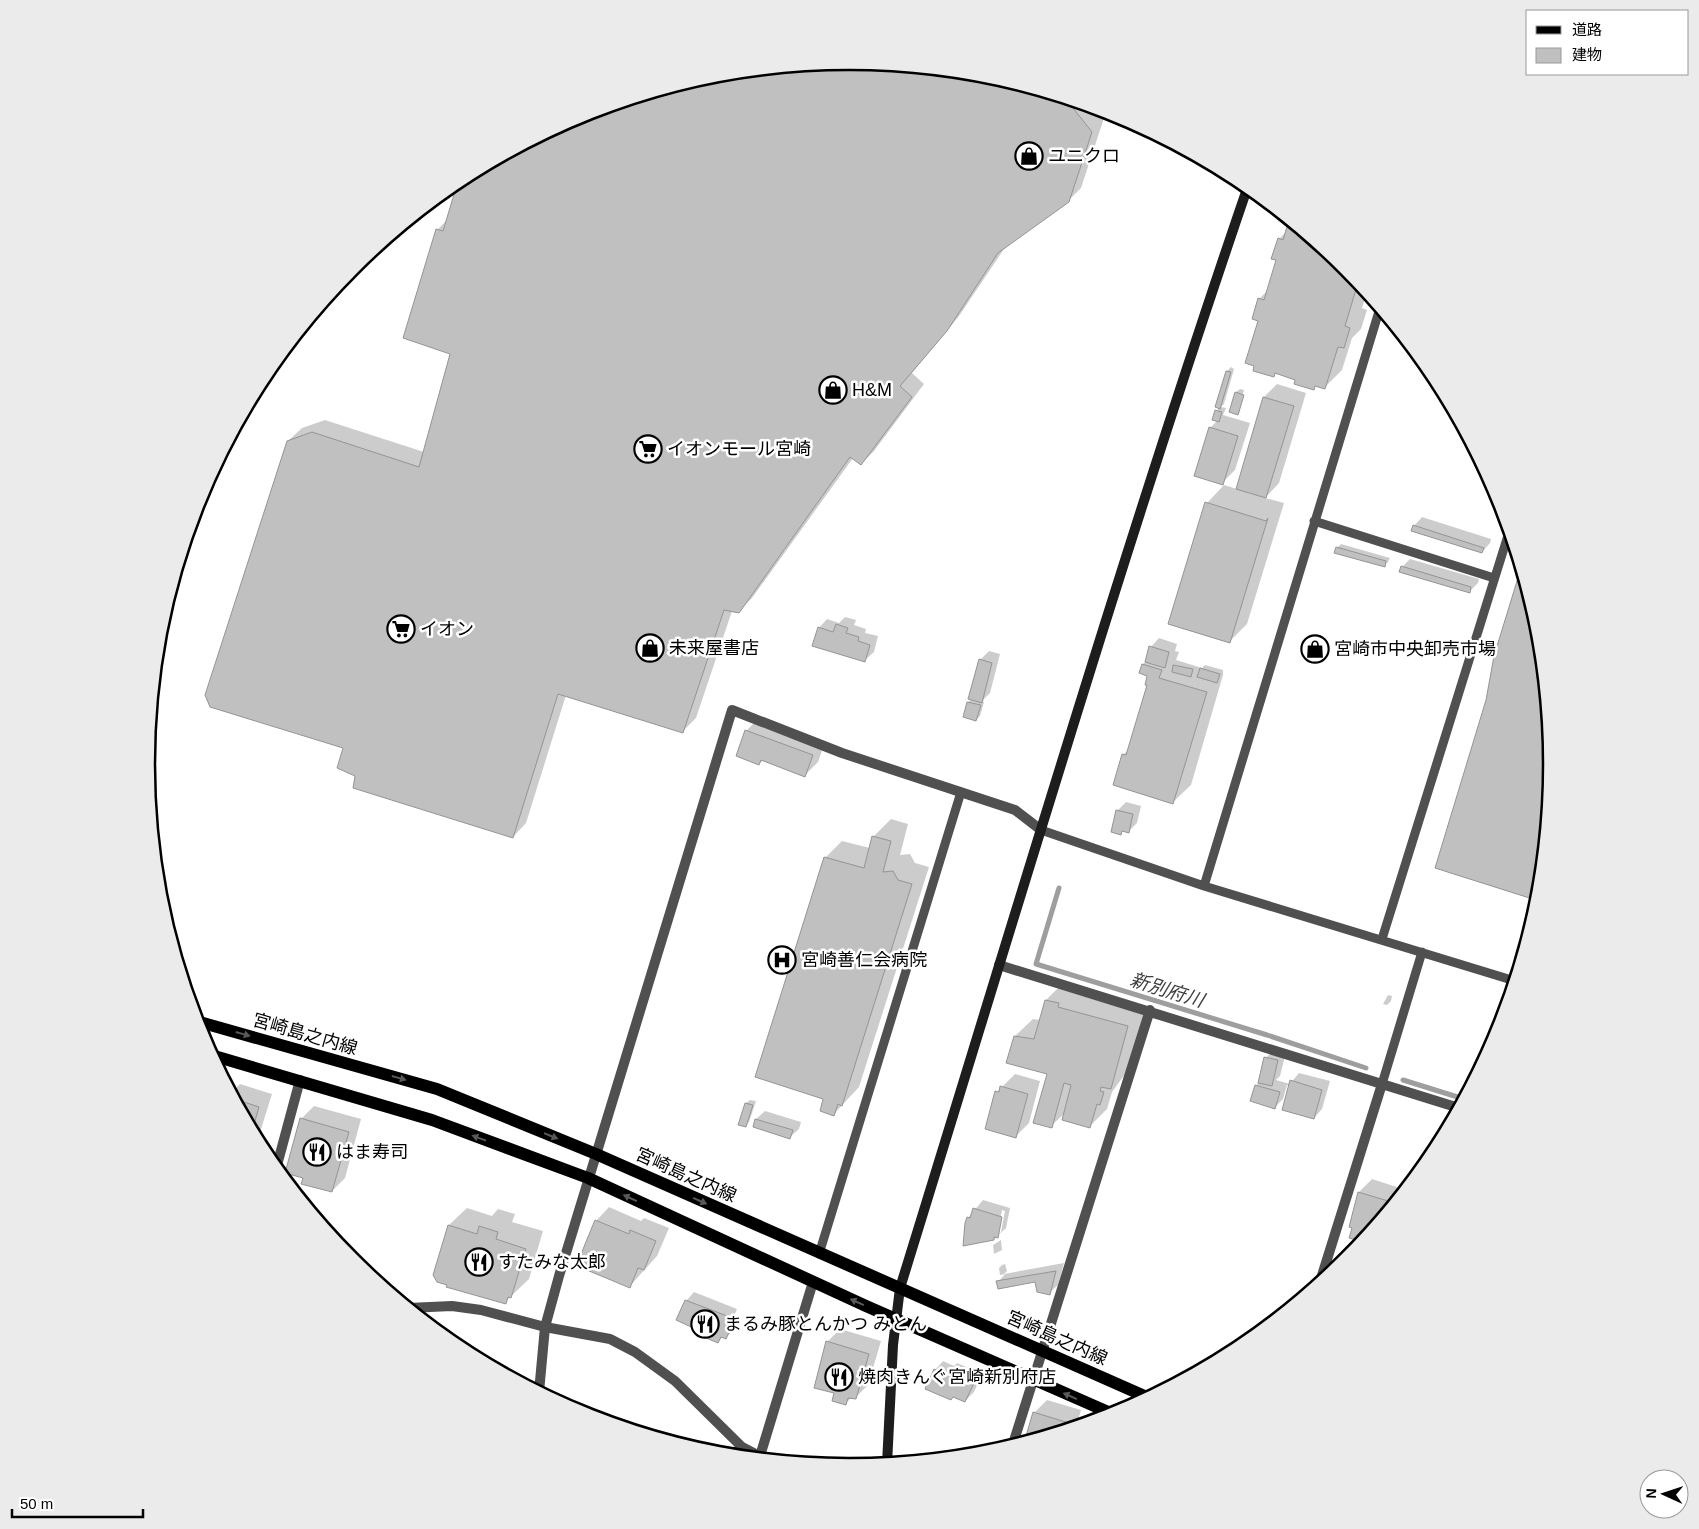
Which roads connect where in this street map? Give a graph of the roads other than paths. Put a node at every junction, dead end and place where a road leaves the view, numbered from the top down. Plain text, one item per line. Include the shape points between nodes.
1 (1245, 194) edge
2 (1378, 314) edge
3 (1314, 521) junction
4 (1507, 540) edge
5 (1494, 578) junction
6 (961, 792) junction
7 (1041, 830) junction
8 (1204, 886) junction
9 (1382, 939) junction
10 (1422, 952) junction
11 (999, 964) junction
12 (1510, 979) edge
13 (1150, 1010) junction
14 (206, 1024) edge
15 (221, 1058) edge
16 (300, 1080) junction
17 (1382, 1084) junction
18 (1454, 1106) edge
19 (596, 1154) junction
20 (279, 1159) edge
21 (588, 1178) junction
22 (819, 1254) junction
23 (1323, 1272) edge
24 (813, 1282) junction
25 (900, 1288) junction
26 (418, 1308) edge
27 (896, 1320) junction
28 (545, 1327) junction
29 (1041, 1351) junction
30 (1032, 1379) junction
31 (539, 1385) edge
32 (1141, 1394) edge
33 (1104, 1410) edge
34 (1014, 1439) edge
35 (742, 1447) junction
36 (739, 1450) edge
37 (751, 1452) edge
38 (764, 1454) edge
39 (887, 1458) edge

1 - 7 street via 1154,464
2 - 3 lane
3 - 5 lane
3 - 8 lane
4 - 5 lane
5 - 9 lane
6 - 7 street via 1015,810
6 - 19 street via 842,753 732,710
6 - 22 lane
7 - 8 lane
7 - 11 street
8 - 9 lane
9 - 10 lane
10 - 12 lane
10 - 17 lane
11 - 13 street
11 - 25 street
13 - 17 street
13 - 29 street
14 -> 19 main road, 宮崎島之内線 via 437,1089
15 - 16 main road
16 - 20 street
21 -> 16 main road via 432,1120
17 - 18 street
17 - 23 street
19 - 21 street
19 -> 22 main road, 宮崎島之内線
24 -> 21 main road
21 - 28 street
22 - 25 main road, 宮崎島之内線
27 -> 24 main road
24 - 38 street
25 - 27 street
25 - 29 main road, 宮崎島之内線
26 - 28 street via 482,1310
27 - 30 main road
27 - 39 street
28 - 31 street
28 - 35 street via 610,1339 634,1352 675,1380
29 - 30 street
29 - 32 main road, 宮崎島之内線
33 -> 30 main road
30 - 34 street
35 - 36 street
35 - 37 street

